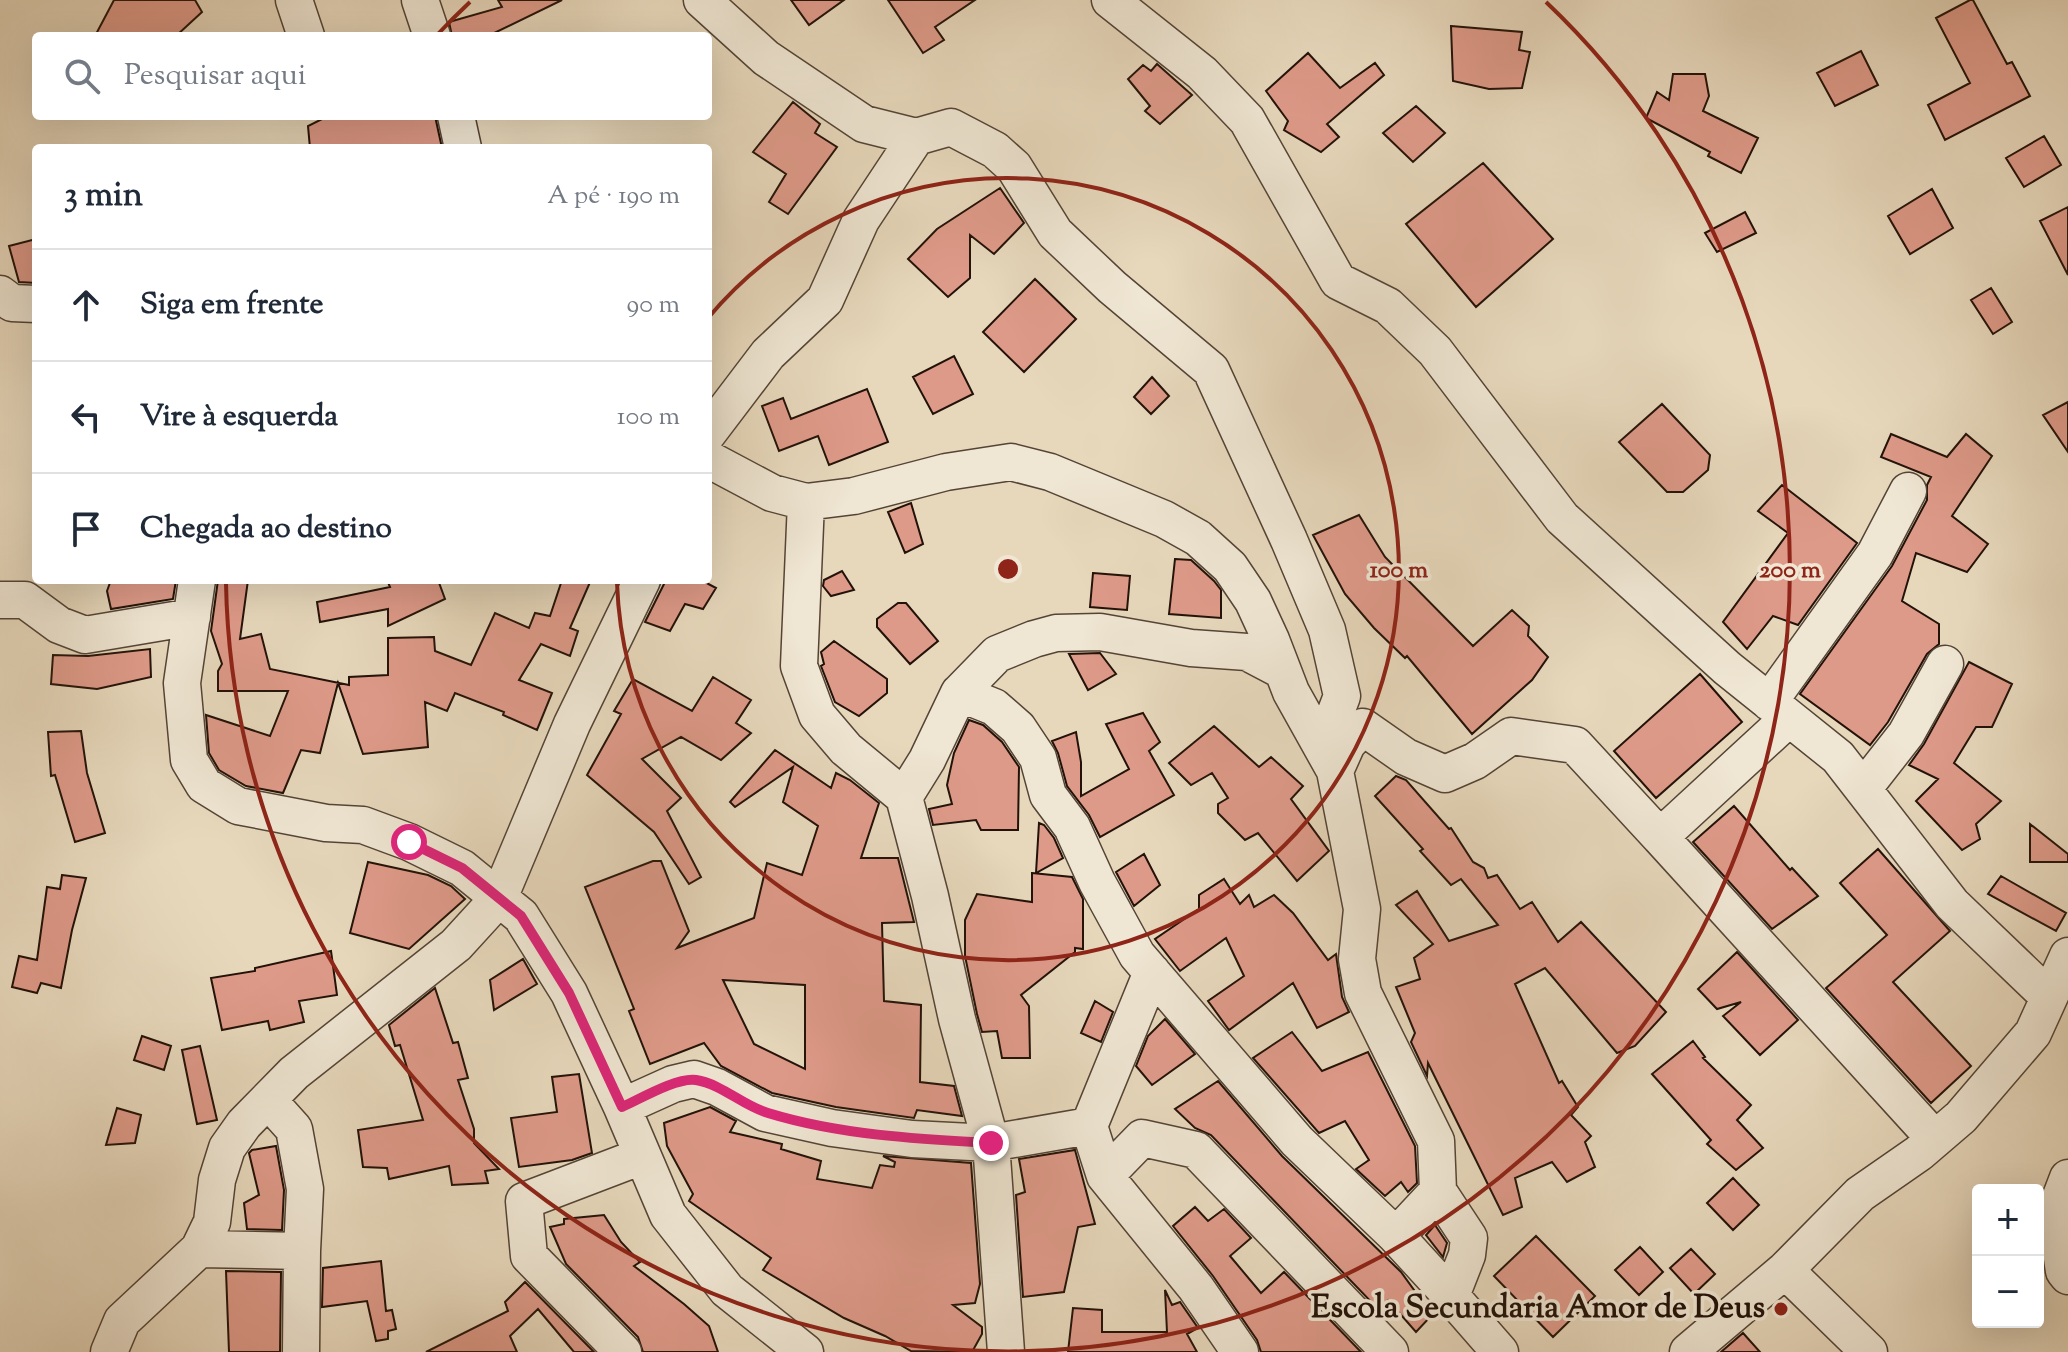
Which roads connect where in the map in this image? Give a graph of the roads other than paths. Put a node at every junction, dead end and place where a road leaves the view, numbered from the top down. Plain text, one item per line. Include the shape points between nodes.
1 (294, 0) edge
2 (420, 0) edge
3 (702, 0) edge
4 (1110, 0) edge
5 (305, 32) edge
6 (431, 32) edge
7 (457, 120) edge
8 (916, 137) junction
9 (462, 144) edge
10 (0, 294) edge
11 (32, 304) edge
12 (712, 428) edge
13 (712, 461) edge
14 (1908, 491) dead end
15 (806, 502) junction
16 (196, 584) edge
17 (640, 584) edge
18 (0, 600) edge
19 (192, 617) junction
20 (1945, 664) dead end
21 (1283, 671) junction
22 (959, 693) junction
23 (1779, 710) junction
24 (1335, 771) junction
25 (1863, 789) junction
26 (904, 797) junction
27 (1660, 837) junction
28 (499, 898) junction
29 (2068, 956) edge
30 (1152, 972) junction
31 (2049, 997) junction
32 (268, 1100) junction
33 (622, 1107) junction
34 (1089, 1126) junction
35 (1935, 1139) junction
36 (991, 1143) junction
37 (642, 1156) junction
38 (1105, 1176) junction
39 (2068, 1178) edge
40 (1438, 1191) junction
41 (1396, 1236) junction
42 (199, 1249) junction
43 (302, 1251) junction
44 (1785, 1270) junction
45 (2068, 1276) edge
46 (1451, 1296) junction
47 (109, 1352) edge
48 (301, 1352) edge
49 (623, 1352) edge
50 (805, 1352) edge
51 (1006, 1352) edge
52 (1240, 1352) edge
53 (1390, 1352) edge
54 (1500, 1352) edge
55 (1688, 1352) edge
56 (1869, 1352) edge

1 - 5 street
2 - 6 street
3 - 8 street via 766,58 864,124
4 - 23 street via 1202,73 1247,120 1338,281 1388,306 1435,351 1562,518
7 - 9 street
8 - 12 street via 861,220 825,300 768,354
8 - 24 street via 951,127 995,150 1014,167 1055,233 1211,370 1327,630 1342,696 1334,717
10 - 11 street via 12,303
13 - 15 street via 772,493
14 - 23 street
15 - 21 street via 1011,462 1050,472 1198,538 1230,567 1245,590
15 - 26 street via 799,666 817,715 846,749
16 - 19 street
17 - 28 street via 572,724
18 - 19 street via 25,600 59,625 85,635
19 - 28 street via 182,683 189,760 204,785 238,806 363,825 409,842 462,868
20 - 25 street via 1906,734
21 - 22 street via 1247,652 1100,632 1056,633 997,654
21 - 24 street
22 - 26 street
22 - 30 street via 994,707 1018,728 1038,758 1048,795 1072,827 1137,955
23 - 25 street via 1838,757
23 - 27 street
24 - 27 street via 1347,744 1363,727 1406,757 1445,774 1511,736 1575,745
24 - 40 street via 1362,909 1357,959 1363,993 1436,1141
25 - 31 street via 1952,904
26 - 36 street
27 - 35 street
28 - 32 street via 456,945 294,1073
28 - 33 street via 521,916 569,993
29 - 31 street
30 - 34 street
30 - 41 street via 1297,1141
31 - 35 street via 2033,1033 1961,1117
32 - 42 street via 227,1148 212,1222
32 - 43 street via 294,1129 305,1189
33 - 36 street via 694,1079 765,1113 832,1128
33 - 37 street
34 - 36 street
34 - 38 street
35 - 44 street via 1860,1194
36 - 51 street
37 - 49 street via 524,1201 529,1256
37 - 50 street via 668,1215 727,1290
38 - 52 street via 1196,1288
38 - 53 street via 1142,1138 1196,1150
39 - 45 street via 2055,1212
40 - 41 street
40 - 46 street via 1469,1238
41 - 46 street
42 - 43 street
42 - 47 street via 122,1321
43 - 48 street
44 - 55 street
44 - 56 street
46 - 54 street

